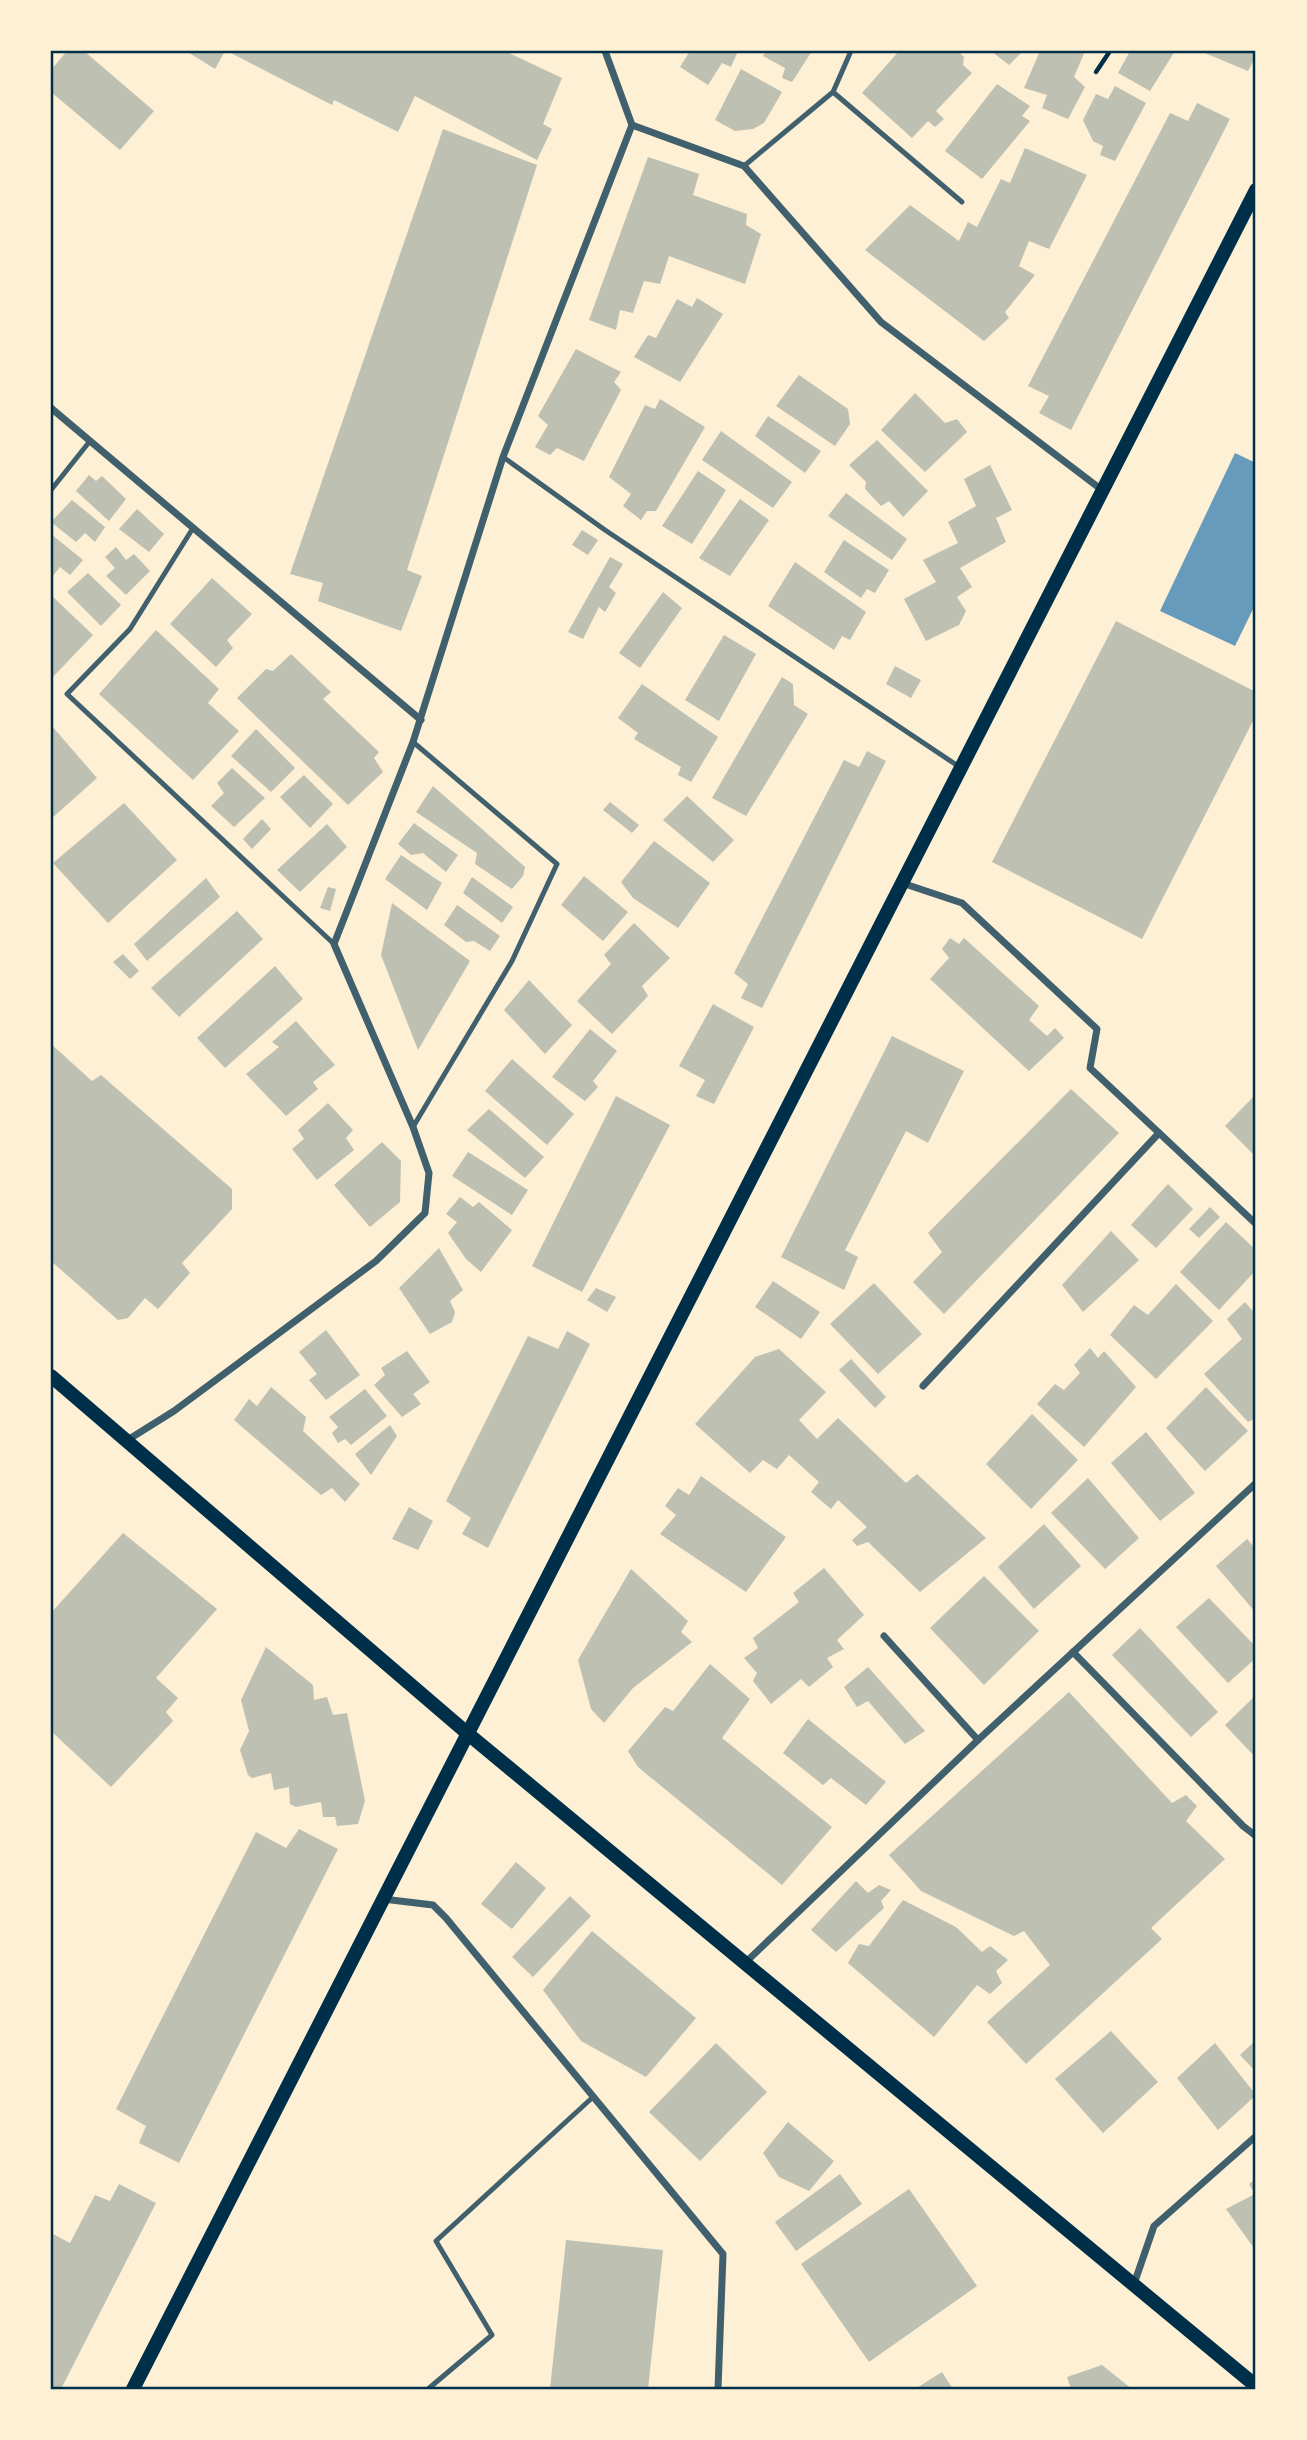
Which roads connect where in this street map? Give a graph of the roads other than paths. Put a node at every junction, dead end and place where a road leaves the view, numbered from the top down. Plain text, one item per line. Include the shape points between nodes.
1 (605, 51) edge
2 (851, 51) edge
3 (833, 92) junction
4 (632, 125) junction
5 (744, 166) junction
6 (1256, 190) edge
7 (962, 202) dead end
8 (51, 408) edge
9 (90, 441) junction
10 (503, 457) junction
11 (51, 490) edge
12 (1102, 491) junction
13 (192, 528) junction
14 (421, 720) junction
15 (413, 742) junction
16 (961, 768) junction
17 (902, 883) junction
18 (334, 944) junction
19 (413, 1126) junction
20 (1159, 1133) junction
21 (1256, 1224) edge
22 (51, 1376) edge
23 (923, 1386) dead end
24 (124, 1442) junction
25 (1256, 1483) edge
26 (884, 1636) dead end
27 (1073, 1653) junction
28 (467, 1733) junction
29 (978, 1740) junction
30 (1256, 1836) edge
31 (382, 1899) junction
32 (747, 1961) junction
33 (593, 2097) junction
34 (1256, 2136) edge
35 (1134, 2285) junction
36 (1256, 2386) edge
37 (133, 2389) edge
38 (428, 2389) edge
39 (718, 2389) edge

1 - 4 street
2 - 3 lane
3 - 5 lane
3 - 7 lane
4 - 5 street
4 - 10 street
5 - 12 street via 881,322
6 - 12 main road
8 - 9 street
9 - 11 lane
9 - 13 street
10 - 14 street
10 - 16 lane
12 - 16 main road
13 - 14 street
13 - 18 lane via 130,629 68,694
14 - 15 street
15 - 18 street
15 - 19 lane via 557,864 512,961
16 - 17 main road
17 - 20 street via 962,903 1097,1029 1090,1068
17 - 28 main road
18 - 19 street
19 - 24 street via 429,1172 425,1213 376,1261 174,1411
20 - 21 street
20 - 23 street
22 - 24 main road
24 - 28 main road
25 - 27 street
26 - 29 street
27 - 29 street
27 - 30 street
28 - 31 main road
28 - 32 main road
29 - 32 street
31 - 33 street via 433,1905
31 - 37 main road
32 - 35 main road
33 - 38 lane via 436,2241 492,2335
33 - 39 street via 723,2254
34 - 35 street via 1154,2226
35 - 36 main road

